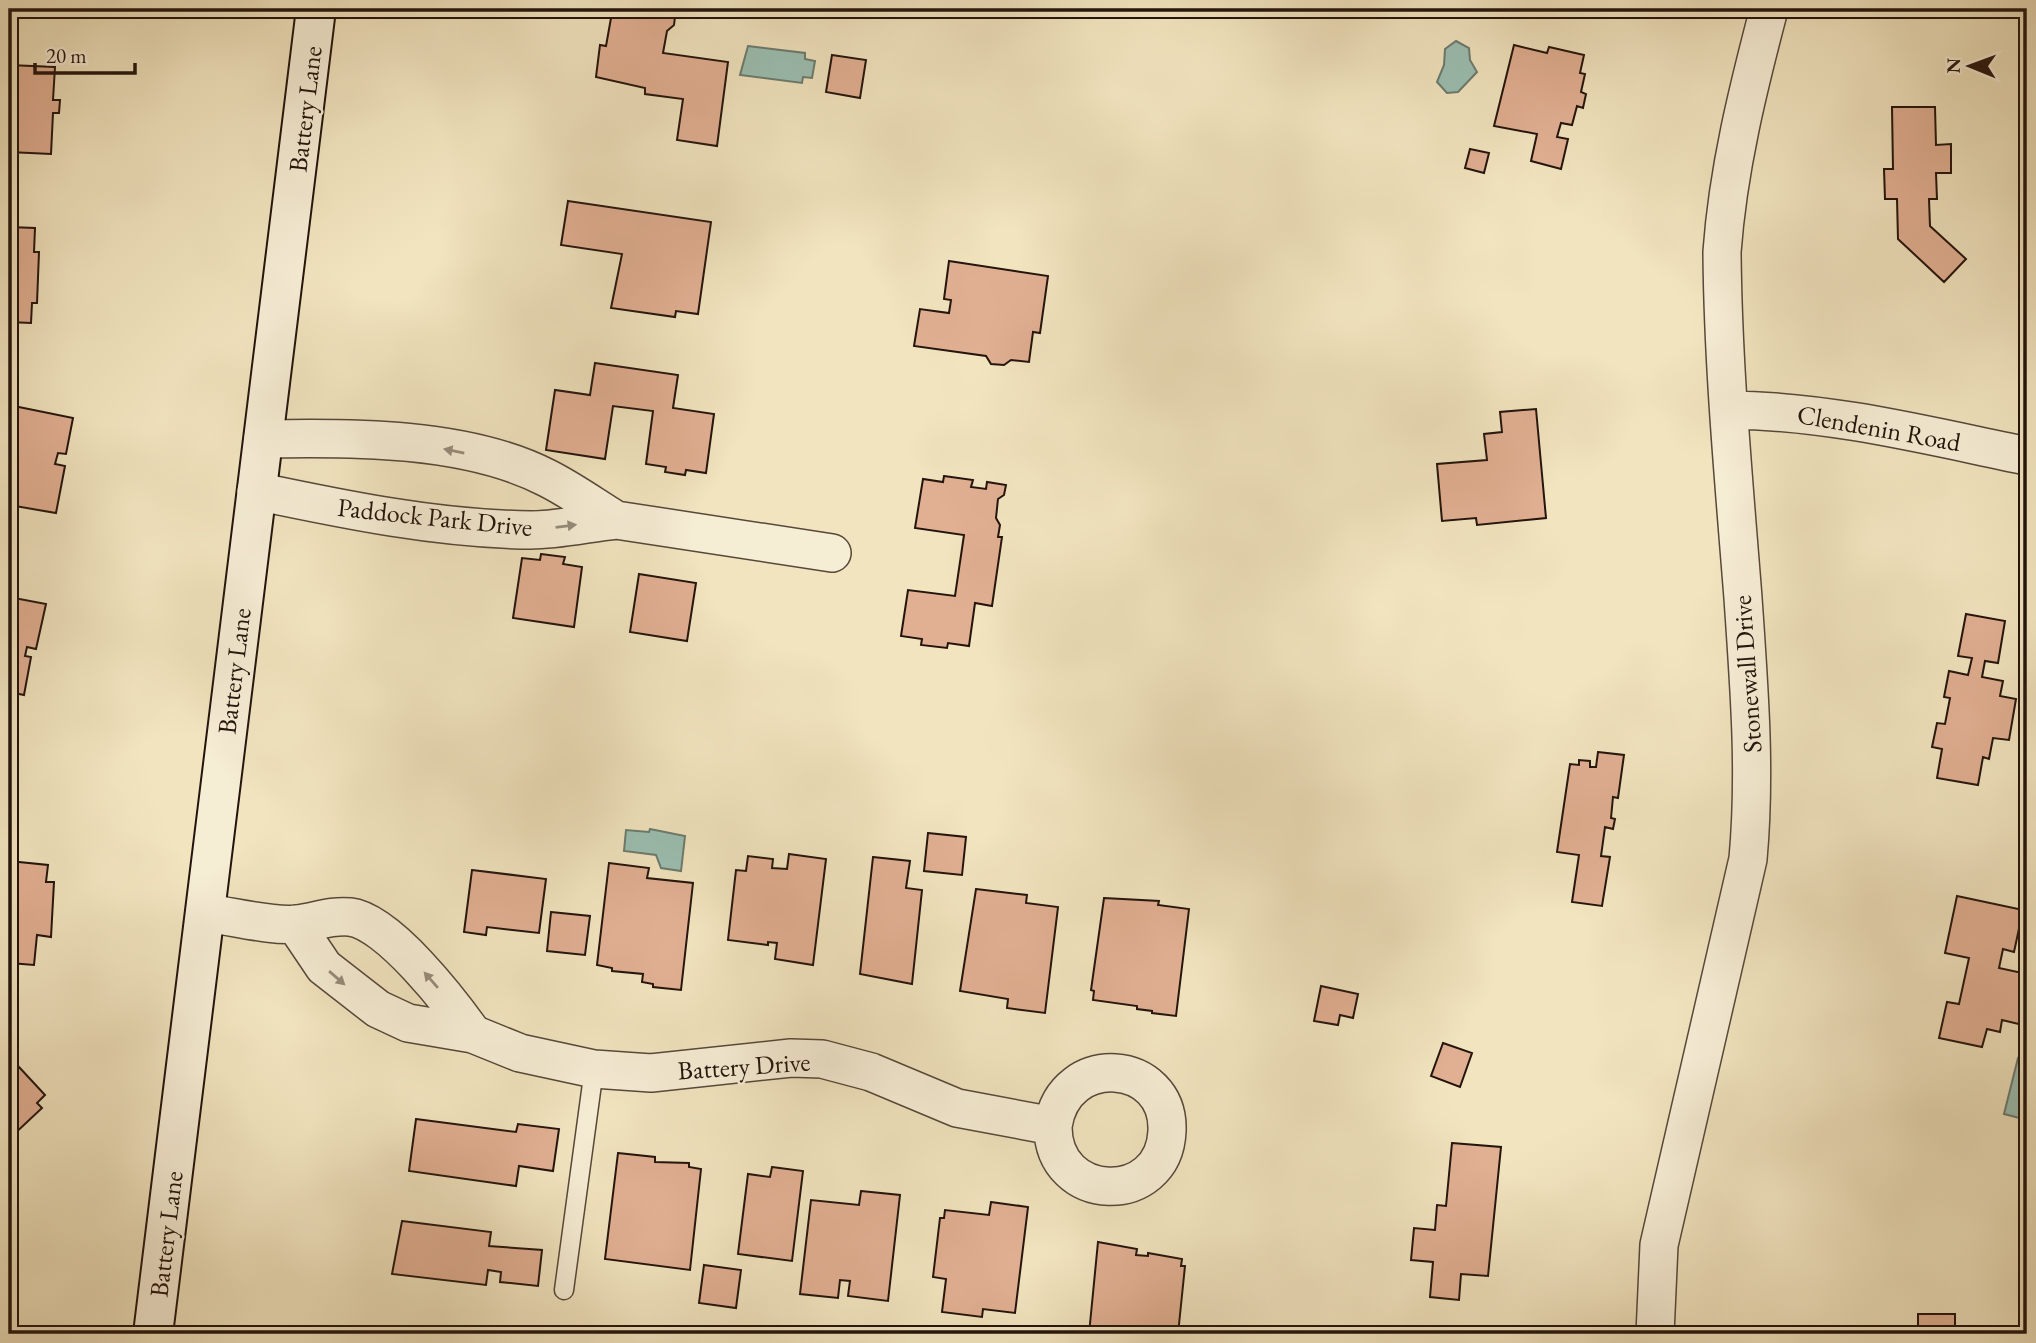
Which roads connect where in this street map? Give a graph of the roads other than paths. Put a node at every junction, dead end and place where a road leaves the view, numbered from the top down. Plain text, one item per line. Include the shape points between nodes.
1 (316, 9) edge
2 (1769, 9) edge
3 (1730, 410) junction
4 (263, 439) junction
5 (2027, 456) edge
6 (256, 491) junction
7 (615, 520) junction
8 (832, 552) dead end
9 (206, 913) junction
10 (295, 924) junction
11 (473, 1034) junction
12 (594, 1069) junction
13 (1053, 1126) dead end
14 (564, 1290) dead end
15 (153, 1334) edge
16 (1655, 1334) edge

1 - 4 main road, Battery Lane
2 - 3 street, Stonewall Drive via 1725,209 1723,295
3 - 5 street, Clendenin Road via 1783,411 1853,421
3 - 16 street, Stonewall Drive via 1754,742 1753,799 1748,859 1659,1245
4 - 6 main road, Battery Lane
7 -> 4 street, Paddock Park Drive via 547,478 492,458 377,440
6 -> 7 street, Paddock Park Drive via 443,523 533,530
6 - 9 main road, Battery Lane
7 - 8 street, Paddock Park Drive
9 - 10 street
9 - 15 main road, Battery Lane
10 -> 11 street, Battery Drive via 324,967 378,1009 408,1023
11 -> 10 street via 426,973 369,924 351,917
11 - 12 street, Battery Drive via 520,1053
12 - 13 street, Battery Drive via 651,1073 791,1058 822,1059 871,1072 957,1108
12 - 14 lane

